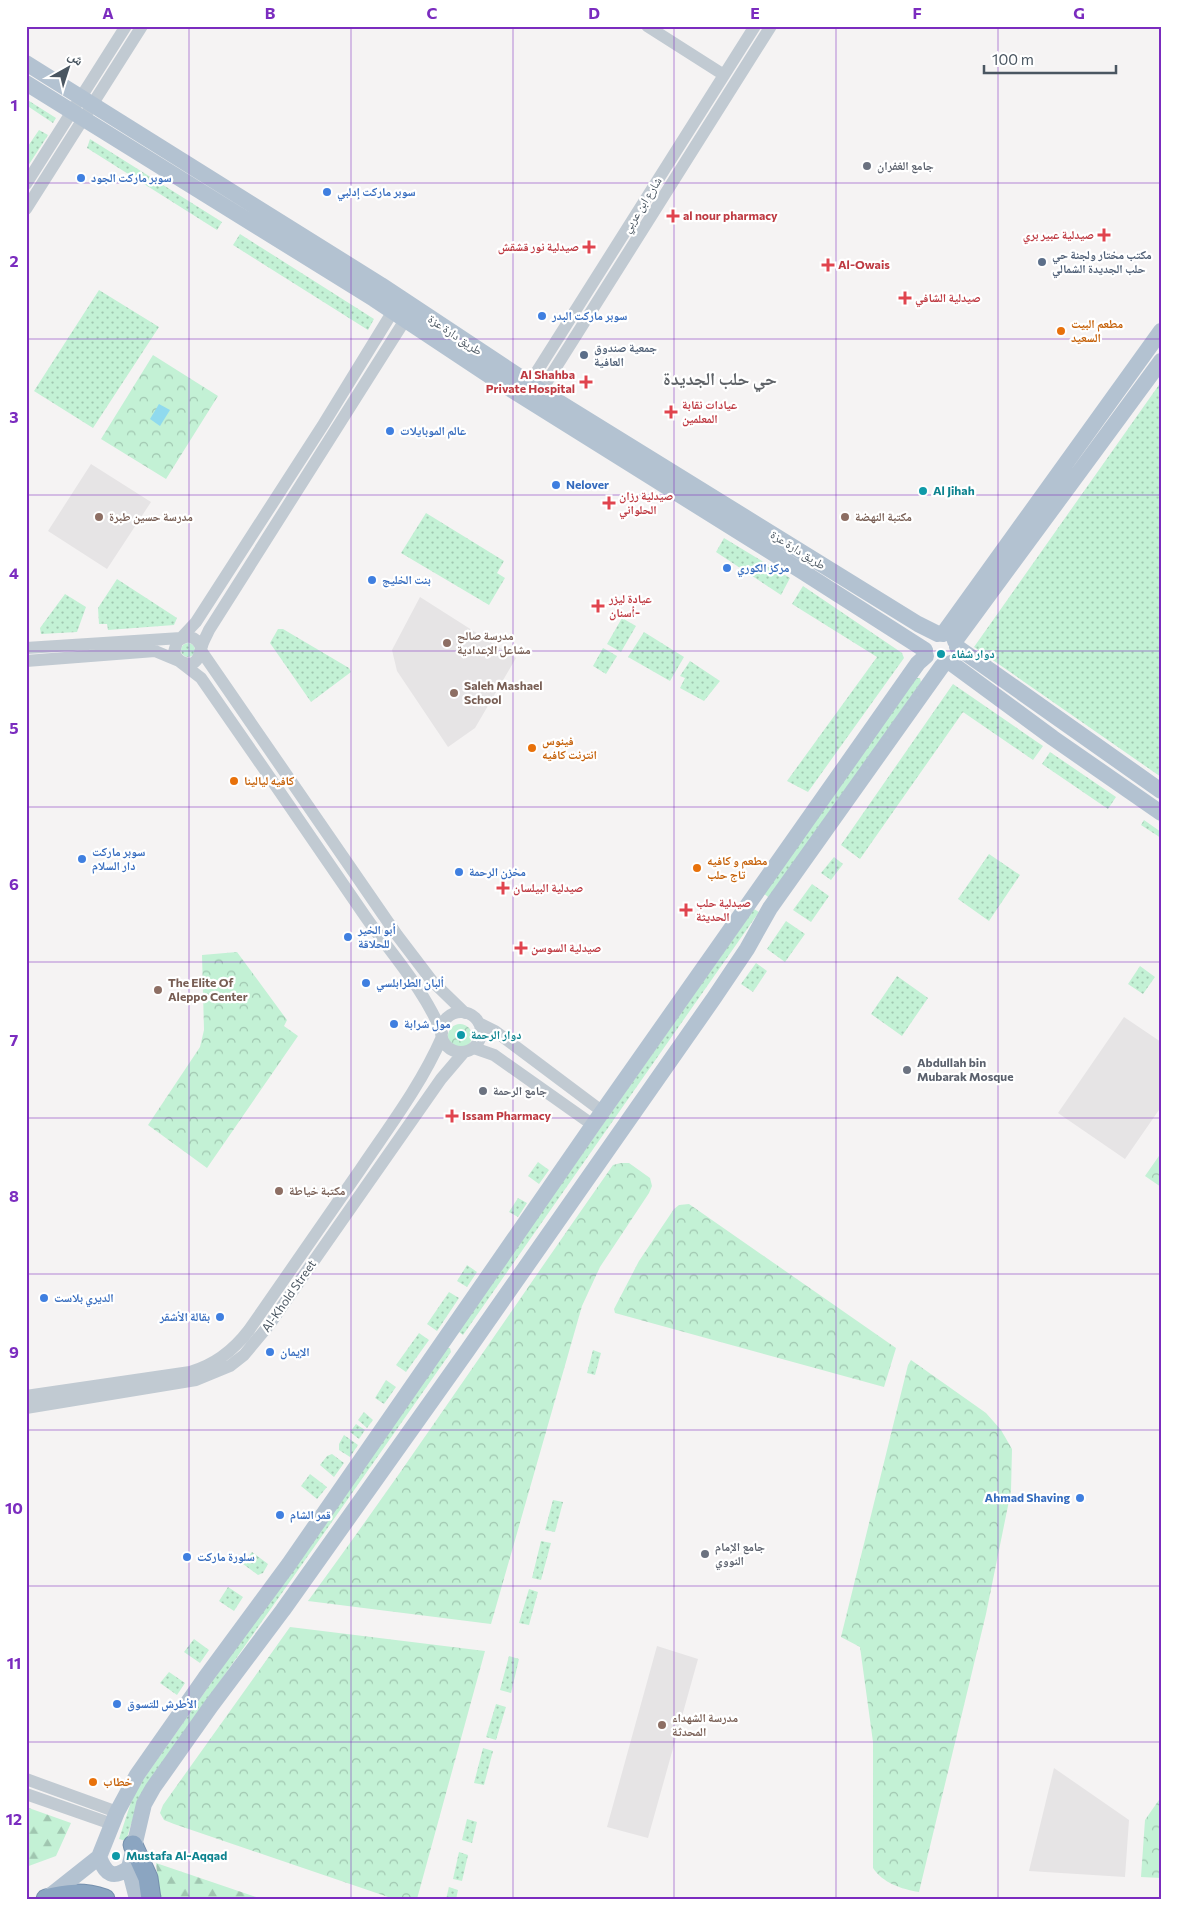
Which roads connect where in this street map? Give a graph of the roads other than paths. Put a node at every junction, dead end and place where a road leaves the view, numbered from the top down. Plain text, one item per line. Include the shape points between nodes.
1 (126, 26) edge
2 (142, 26) edge
3 (647, 26) edge
4 (755, 26) edge
5 (771, 26) edge
6 (26, 63) edge
7 (724, 75) junction
8 (26, 83) edge
9 (86, 101) junction
10 (77, 115) junction
11 (26, 184) edge
12 (26, 209) edge
13 (378, 292) junction
14 (399, 315) junction
15 (1161, 331) edge
16 (1161, 361) edge
17 (535, 387) junction
18 (181, 638) junction
19 (948, 639) junction
20 (26, 648) edge
21 (201, 650) junction
22 (925, 653) junction
23 (26, 661) edge
24 (179, 661) junction
25 (946, 665) junction
26 (1161, 791) edge
27 (1161, 813) edge
28 (754, 897) junction
29 (770, 908) junction
30 (465, 1013) junction
31 (479, 1023) junction
32 (442, 1035) junction
33 (469, 1050) junction
34 (603, 1112) junction
35 (593, 1126) junction
36 (447, 1336) junction
37 (468, 1351) junction
38 (26, 1396) edge
39 (26, 1408) edge
40 (195, 1693) junction
41 (211, 1706) junction
42 (26, 1778) edge
43 (26, 1794) edge
44 (115, 1818) junction
45 (133, 1845) junction
46 (99, 1857) junction
47 (129, 1868) junction
48 (45, 1899) edge
49 (105, 1899) edge
50 (137, 1899) edge
51 (151, 1899) edge

1 - 9 street
2 - 9 street
3 - 7 street
4 - 7 street, شارع ابن عربي
5 - 17 street
6 - 9 main road, طريق دارة عزة
7 - 17 street, شارع ابن عربي
8 - 10 main road
9 - 10 street
9 - 13 main road, طريق دارة عزة
10 - 11 street
10 - 12 street
10 - 13 main road
13 - 14 main road
13 - 17 main road, طريق دارة عزة
14 - 18 street via 196,622
14 - 21 street via 209,630
14 - 22 main road
15 - 19 main road
16 - 19 main road
17 - 19 main road, طريق دارة عزة via 901,614
18 - 20 street
18 - 21 street via 193,638
18 - 24 street via 174,652
19 - 22 main road via 934,636 927,642
19 - 25 main road via 956,656
19 - 26 main road, طريق دارة عزة
21 - 24 street via 196,662
21 - 30 street via 397,935 432,982
22 - 25 main road via 932,664
22 - 28 main road
23 - 24 street via 156,651
24 - 32 street via 201,678 385,945 421,991
25 - 27 main road
25 - 29 main road via 924,689
28 - 29 main road
28 - 34 main road
29 - 37 main road via 714,998
30 - 31 street
30 - 32 street via 448,1018
31 - 33 street via 481,1037
31 - 34 street via 495,1031
32 - 33 street via 450,1049 457,1052
32 - 38 street via 420,1080 380,1140 249,1330 226,1355 190,1372
33 - 35 street via 494,1055
33 - 39 street, Al-Khold Street via 442,1079 269,1325 244,1355 230,1366 196,1380
34 - 35 main road
35 - 36 main road
36 - 37 main road
36 - 40 main road
37 - 41 main road
40 - 41 main road
40 - 44 main road via 137,1775
41 - 45 main road via 144,1804
42 - 44 street
43 - 44 street
44 - 46 main road
45 - 47 main road
45 - 51 highway via 148,1878
46 - 47 main road via 102,1866 114,1875
46 - 48 main road
47 - 50 main road
48 - 49 highway via 68,1893 90,1894

